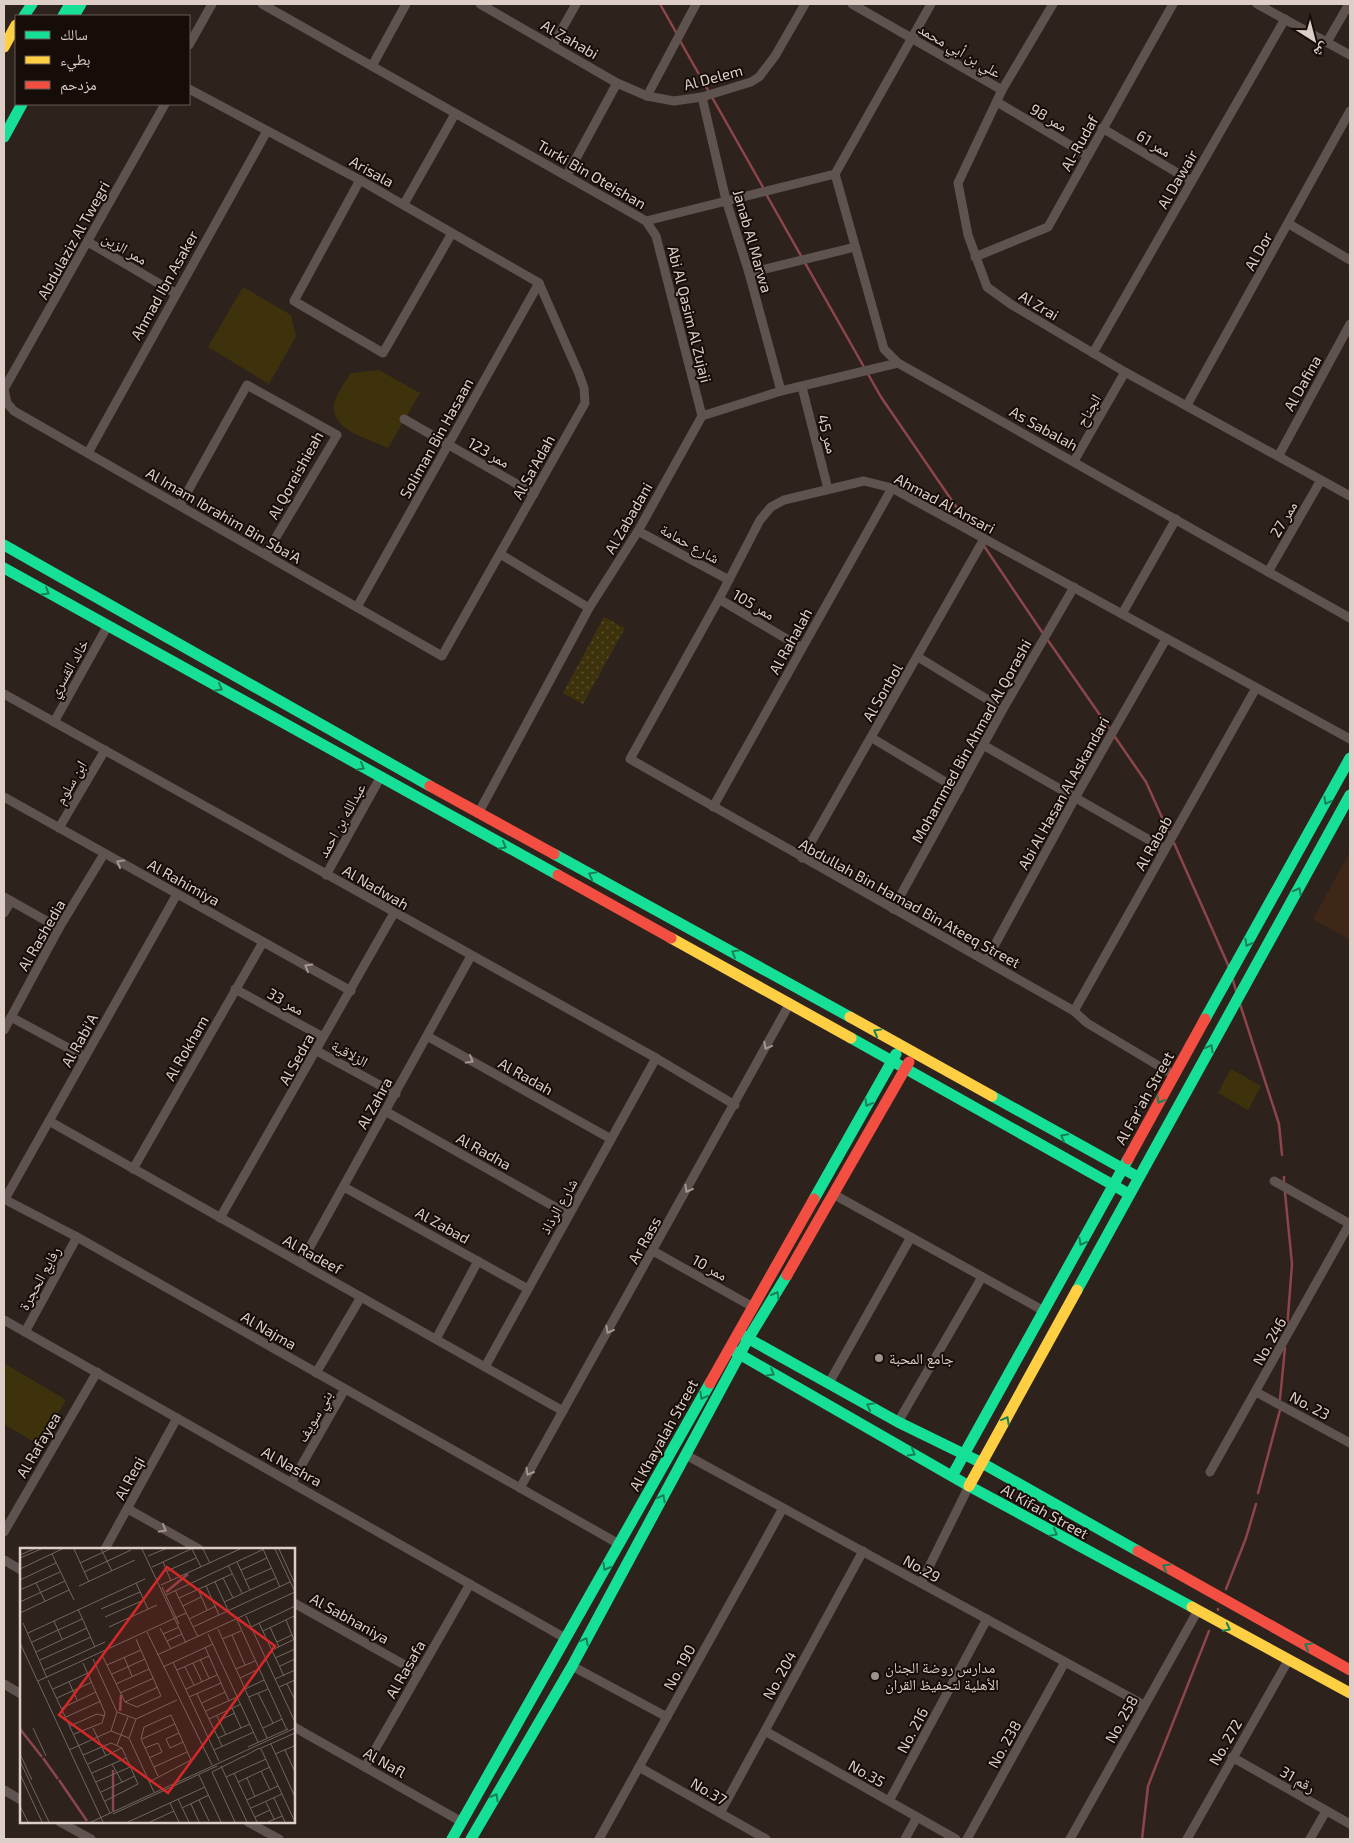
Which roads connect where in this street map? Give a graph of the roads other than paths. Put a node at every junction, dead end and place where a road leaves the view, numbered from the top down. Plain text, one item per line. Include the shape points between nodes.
1 (31, 4) edge
2 (70, 4) edge
3 (81, 4) edge
4 (212, 4) edge
5 (262, 4) edge
6 (406, 4) edge
7 (480, 4) edge
8 (576, 4) edge
9 (696, 4) edge
10 (805, 4) edge
11 (852, 4) edge
12 (931, 4) edge
13 (1053, 4) edge
14 (1173, 4) edge
15 (1257, 4) edge
16 (1348, 4) edge
17 (24, 15) edge
18 (64, 15) edge
19 (75, 15) edge
20 (1285, 19) junction
21 (15, 29) edge
22 (912, 38) junction
23 (1327, 42) junction
24 (190, 43) edge
25 (553, 46) junction
26 (4, 48) edge
27 (1350, 55) edge
28 (372, 66) junction
29 (617, 83) junction
30 (190, 90) edge
31 (1002, 90) junction
32 (647, 96) junction
33 (702, 96) junction
34 (997, 102) junction
35 (21, 105) edge
36 (164, 105) edge
37 (1350, 111) edge
38 (455, 114) junction
39 (1102, 128) junction
40 (267, 131) junction
41 (4, 137) edge
42 (1087, 155) junction
43 (835, 174) junction
44 (567, 176) junction
45 (360, 180) junction
46 (1191, 181) junction
47 (726, 200) junction
48 (404, 204) junction
49 (646, 221) junction
50 (1289, 224) junction
51 (452, 233) junction
52 (88, 242) junction
53 (855, 246) junction
54 (975, 256) junction
55 (1350, 260) edge
56 (749, 273) junction
57 (539, 283) junction
58 (175, 293) junction
59 (1350, 324) edge
60 (1094, 353) junction
61 (898, 363) junction
62 (1125, 372) junction
63 (802, 387) junction
64 (4, 389) edge
65 (781, 392) junction
66 (1187, 405) junction
67 (702, 416) junction
68 (404, 420) dead end
69 (448, 444) junction
70 (88, 453) junction
71 (1279, 455) junction
72 (1074, 461) junction
73 (1321, 480) junction
74 (828, 488) junction
75 (892, 488) junction
76 (534, 494) junction
77 (1350, 496) edge
78 (180, 506) junction
79 (1176, 519) junction
80 (638, 531) junction
81 (984, 539) junction
82 (4, 545) edge
83 (266, 554) junction
84 (500, 554) junction
85 (4, 568) edge
86 (1268, 572) junction
87 (729, 580) junction
88 (1074, 587) junction
89 (719, 599) junction
90 (357, 607) junction
91 (589, 608) junction
92 (1122, 614) junction
93 (1350, 618) edge
94 (107, 627) junction
95 (1166, 638) junction
96 (179, 642) junction
97 (802, 648) junction
98 (203, 655) junction
99 (442, 656) joint
100 (918, 657) junction
101 (168, 660) junction
102 (193, 673) junction
103 (1256, 688) junction
104 (4, 694) edge
105 (1004, 709) junction
106 (54, 722) junction
107 (872, 738) junction
108 (1350, 739) edge
109 (984, 745) junction
110 (105, 750) junction
111 (1350, 758) edge
112 (630, 759) joint
113 (380, 778) junction
114 (959, 790) junction
115 (1350, 795) edge
116 (4, 797) edge
117 (1075, 798) junction
118 (713, 807) junction
119 (479, 812) junction
120 (59, 828) junction
121 (1165, 849) junction
122 (104, 854) junction
123 (802, 858) junction
124 (326, 875) junction
125 (177, 894) junction
126 (7, 899) edge
127 (893, 909) junction
128 (4, 913) edge
129 (394, 913) junction
130 (59, 928) junction
131 (264, 942) junction
132 (471, 956) junction
133 (986, 961) junction
134 (235, 989) junction
135 (350, 991) junction
136 (790, 1003) junction
137 (1074, 1011) junction
138 (11, 1017) junction
139 (4, 1030) edge
140 (427, 1036) junction
141 (324, 1037) junction
142 (901, 1045) junction
143 (317, 1051) junction
144 (915, 1053) junction
145 (84, 1057) junction
146 (656, 1058) junction
147 (892, 1060) junction
148 (906, 1068) junction
149 (1174, 1074) junction
150 (880, 1083) junction
151 (396, 1094) junction
152 (891, 1095) junction
153 (735, 1105) junction
154 (385, 1111) junction
155 (49, 1121) junction
156 (611, 1139) junction
157 (1094, 1153) junction
158 (133, 1168) junction
159 (1122, 1169) junction
160 (1086, 1171) junction
161 (1138, 1177) junction
162 (1274, 1181) dead end
163 (1113, 1185) junction
164 (344, 1187) junction
165 (833, 1194) junction
166 (1129, 1194) junction
167 (4, 1199) edge
168 (569, 1215) junction
169 (220, 1218) junction
170 (1350, 1223) edge
171 (77, 1237) junction
172 (911, 1237) junction
173 (653, 1251) junction
174 (478, 1260) junction
175 (300, 1263) junction
176 (982, 1277) junction
177 (528, 1289) junction
178 (360, 1297) junction
179 (752, 1308) junction
180 (1044, 1311) junction
181 (765, 1313) junction
182 (4, 1320) edge
183 (25, 1332) junction
184 (737, 1333) junction
185 (436, 1339) junction
186 (748, 1339) junction
187 (729, 1348) junction
188 (740, 1354) junction
189 (485, 1367) junction
190 (97, 1372) junction
191 (316, 1373) junction
192 (714, 1376) junction
193 (725, 1382) junction
194 (829, 1384) junction
195 (345, 1389) junction
196 (1256, 1392) junction
197 (564, 1411) junction
198 (177, 1418) junction
199 (898, 1422) junction
200 (1349, 1438) edge
201 (944, 1446) junction
202 (964, 1454) junction
203 (686, 1455) junction
204 (982, 1463) junction
205 (932, 1464) junction
206 (996, 1472) junction
207 (1210, 1472) dead end
208 (952, 1476) junction
209 (292, 1482) junction
210 (969, 1486) junction
211 (520, 1488) junction
212 (984, 1494) junction
213 (784, 1508) junction
214 (128, 1509) junction
215 (4, 1532) edge
216 (619, 1544) junction
217 (105, 1548) edge
218 (197, 1548) edge
219 (863, 1551) junction
220 (4, 1560) edge
221 (20, 1569) edge
222 (921, 1583) junction
223 (470, 1584) junction
224 (295, 1604) edge
225 (1197, 1612) junction
226 (987, 1619) junction
227 (565, 1638) junction
228 (1289, 1659) junction
229 (1065, 1662) junction
230 (572, 1666) junction
231 (1350, 1670) edge
232 (419, 1673) junction
233 (540, 1683) junction
234 (4, 1684) edge
235 (20, 1693) edge
236 (1350, 1694) edge
237 (553, 1697) junction
238 (1144, 1705) junction
239 (667, 1716) junction
240 (516, 1726) junction
241 (295, 1727) edge
242 (765, 1731) junction
243 (530, 1735) junction
244 (1232, 1756) junction
245 (639, 1766) junction
246 (365, 1767) junction
247 (4, 1790) edge
248 (20, 1799) edge
249 (889, 1801) junction
250 (1326, 1811) junction
251 (720, 1813) junction
252 (917, 1817) junction
253 (462, 1822) junction
254 (62, 1823) edge
255 (250, 1823) edge
256 (1350, 1824) edge
257 (91, 1839) edge
258 (279, 1839) edge
259 (452, 1839) edge
260 (470, 1839) edge
261 (598, 1839) edge
262 (766, 1839) edge
263 (905, 1839) edge
264 (956, 1839) edge
265 (966, 1839) edge
266 (1070, 1839) edge
267 (1187, 1839) edge
268 (1310, 1839) edge

1 - 17 street
2 - 18 street
3 - 19 street
4 - 24 street
5 - 28 street, Turki Bin Oteishan
6 - 28 street
7 - 25 street, Al Zahabi
8 - 25 street
9 - 32 street
10 - 33 street, Al Delem via 765,72 751,82
11 - 22 street, علي بن أبي محمد
12 - 22 street
13 - 31 street, Al Zrai
14 - 39 street, Al-Rudaf
15 - 20 street
16 - 23 street
20 - 23 street
20 - 46 street, Al Dawair
21 - 26 street
22 - 31 street, علي بن أبي محمد
22 - 43 street
23 - 27 street
25 - 29 street, Al Zahabi
28 - 38 street, Turki Bin Oteishan
29 - 32 street, Al Zahabi
29 - 44 street
30 - 40 street, Arisala
31 - 34 street, Al Zrai
32 - 33 street, Al Delem via 674,101
33 - 47 street, Janab Al Marwa
34 - 42 street, ممر 98
34 - 54 street, Al Zrai via 958,183
35 - 41 street
36 - 52 street, Abdulaziz Al Twegri
37 - 50 street, Al Dor
38 - 44 street, Turki Bin Oteishan
38 - 48 street
39 - 42 street, Al-Rudaf
39 - 46 street, ممر 61
40 - 45 street, Arisala
40 - 58 street, Ahmad Ibn Asaker
42 - 54 street, Al-Rudaf via 1048,227
43 - 47 street, Turki Bin Oteishan
43 - 53 street, As Sabalah
44 - 49 street, Turki Bin Oteishan
45 - 48 street, Arisala
45 - 51 street via 294,301 383,353
46 - 60 street, Al Dawair
47 - 49 street, Turki Bin Oteishan
47 - 56 street, Janab Al Marwa
48 - 51 street, Arisala
49 - 67 street, Abi Al Qasim Al Zujaji via 656,236
50 - 55 street
50 - 66 street, Al Dor
51 - 57 street, Arisala
52 - 58 street, ممر الزين
52 - 64 street, Abdulaziz Al Twegri
53 - 56 street
53 - 61 street, As Sabalah via 884,349
54 - 60 street, Al Zrai via 986,287
56 - 65 street, Janab Al Marwa
57 - 69 street, Soliman Bin Hasaan
57 - 76 street, Al Sa'Adah via 579,374 585,403
58 - 70 street, Ahmad Ibn Asaker
59 - 71 street, Al Dafina
60 - 62 street, Al Zrai
61 - 63 street
61 - 72 street, As Sabalah
62 - 66 street, Al Zrai
62 - 72 street, الجناح
63 - 65 street
63 - 74 street, ممر 45
64 - 70 street, Al Imam Ibrahim Bin Sba'A via 14,411
65 - 67 street
66 - 71 street, Al Zrai
67 - 80 street, Al Zabadani
68 - 69 street, ممر 123
69 - 76 street, ممر 123
69 - 90 street, Soliman Bin Hasaan
70 - 78 street, Al Imam Ibrahim Bin Sba'A
71 - 73 street, Al Zrai
72 - 79 street, As Sabalah
73 - 77 street, Al Zrai
73 - 86 street, ممر 27
74 - 75 street, Ahmad Al Ansari via 864,481
74 - 87 street, Ahmad Al Ansari via 784,500 771,507 760,520
75 - 81 street, Ahmad Al Ansari
75 - 97 street, Al Rahalah
76 - 84 street, Al Sa'Adah
78 - 83 street, Al Imam Ibrahim Bin Sba'A
78 - 83 street, Al Qoreishieah via 247,385 336,435
79 - 86 street, As Sabalah
79 - 92 street
80 - 87 street, شارع حمامة
80 - 91 street, Al Zabadani
81 - 88 street, Ahmad Al Ansari
81 - 100 street, Al Sonbol
82 - 96 street
83 - 90 street, Al Imam Ibrahim Bin Sba'A
84 - 91 street
84 - 99 street, Al Sa'Adah
85 -> 94 street
86 - 93 street, As Sabalah
87 - 89 street, Ahmad Al Ansari
88 - 92 street, Ahmad Al Ansari
88 - 105 street, Mohammed Bin Ahmad Al Qorashi
89 - 97 street, ممر 105
89 - 112 street, Ahmad Al Ansari
90 - 99 street, Al Imam Ibrahim Bin Sba'A
91 - 119 street, Al Zabadani
92 - 95 street, Ahmad Al Ansari
94 - 101 street
94 - 106 street, خالد القسري
95 - 103 street, Ahmad Al Ansari
95 - 117 street, Abi Al Hasan Al Askandari
96 - 98 street
96 - 101 street via 183,654
97 - 118 street, Al Rahalah
98 - 102 street via 192,664
98 - 119 street
100 - 105 street
100 - 107 street, Al Sonbol
101 - 102 street
102 -> 113 street
103 - 108 street, Ahmad Al Ansari
103 - 121 street, Al Rabab
104 - 106 street, Al Nadwah
105 - 109 street, Mohammed Bin Ahmad Al Qorashi
106 - 110 street, Al Nadwah
107 - 114 street
107 - 123 street, Al Sonbol
109 - 114 street, Mohammed Bin Ahmad Al Qorashi
109 - 117 street
110 - 120 street, ابن سلوم
110 - 124 street, Al Nadwah
111 -> 149 street, Al Far'ah Street
112 - 118 street, Abdullah Bin Hamad Bin Ateeq Street
113 - 124 street, عبدالله بن احمد
113 -> 136 street
114 - 127 street, Mohammed Bin Ahmad Al Qorashi
161 -> 115 street
116 - 120 street, Al Rahimiya
117 - 121 street
117 - 133 street, Abi Al Hasan Al Askandari
118 - 123 street, Abdullah Bin Hamad Bin Ateeq Street
142 -> 119 street
120 - 122 street, Al Rahimiya
121 - 137 street, Al Rabab
125 -> 122 street, Al Rahimiya
122 - 130 street, Al Rashedia
123 - 127 street, Abdullah Bin Hamad Bin Ateeq Street
124 - 129 street, Al Nadwah
125 - 131 street, Al Rahimiya
125 - 145 street, Al Rabi'A
126 - 128 street
126 - 130 street
127 - 133 street, Abdullah Bin Hamad Bin Ateeq Street
129 - 132 street, Al Nadwah
129 - 135 street, Al Sedra
130 - 138 street, Al Rashedia
131 - 134 street, Al Rokham
135 -> 131 street, Al Rahimiya
132 - 140 street, Al Zahra
132 - 146 street, Al Nadwah
133 - 137 street, Abdullah Bin Hamad Bin Ateeq Street
134 - 141 street, ممر 33
134 - 158 street, Al Rokham
135 - 141 street, Al Sedra
136 - 147 street
136 -> 153 street, Ar Rass
137 - 149 street, Abdullah Bin Hamad Bin Ateeq Street via 1086,1023
138 - 139 street, Al Rashedia
138 - 145 street
140 - 151 street, Al Zahra
140 -> 156 street, Al Radah
141 - 143 street, Al Sedra
142 - 144 street
142 - 147 street, Al Khayalah Street
143 - 151 street, الزلاقية
143 - 169 street, Al Sedra
144 - 148 street, Al Khayalah Street
157 -> 144 street
145 - 155 street, Al Rabi'A
146 - 153 street, Al Nadwah
146 - 156 street, شارع الرذاذ
147 - 148 street
147 - 150 street, Al Khayalah Street
148 - 152 street, Al Khayalah Street
148 - 160 street
149 -> 159 street, Al Far'ah Street
150 - 152 street via 889,1083
150 -> 179 street, Al Khayalah Street
151 - 154 street, Al Zahra
152 - 165 street, Al Khayalah Street
153 -> 173 street, Ar Rass
154 - 164 street, Al Zahra
154 - 168 street, Al Radha
155 - 158 street, Al Radeef
155 - 167 street, Al Rabi'A
156 - 168 street, شارع الرذاذ
157 - 159 street
157 - 160 street via 1107,1168 1106,1173 1102,1176
158 - 169 street, Al Radeef
159 - 161 street
159 - 163 street, Al Far'ah Street
160 - 163 street
161 - 166 street
162 - 170 street
163 - 166 street
163 -> 180 street, Al Far'ah Street
164 - 174 street, Al Zabad
164 - 175 street, Al Zahra
165 - 172 street
181 -> 165 street, Al Khayalah Street
204 -> 166 street
167 - 171 street, Al Najma
168 - 177 street, شارع الرذاذ
169 - 175 street, Al Radeef
170 - 196 street, No. 246
171 - 183 street, رفايع الحجرة
171 - 191 street, Al Najma
172 - 176 street
172 - 194 street
173 - 179 street, ممر 10
173 -> 197 street, Ar Rass
174 - 177 street, Al Zabad
174 - 185 street
175 - 178 street, Al Radeef
176 - 180 street
176 - 199 street
177 - 189 street, شارع الرذاذ
178 - 185 street, Al Radeef
178 - 191 street
179 - 181 street via 750,1324
179 - 184 street, Al Khayalah Street
180 - 202 street, Al Far'ah Street
181 - 186 street, Al Khayalah Street
182 - 183 street, Al Nashra
183 - 190 street, Al Nashra
184 - 186 street, Al Kifah Street
184 - 187 street, Al Khayalah Street
185 - 189 street, Al Radeef
186 - 188 street, Al Khayalah Street
186 - 194 street, Al Kifah Street
187 - 188 street, Al Kifah Street
187 - 192 street, Al Khayalah Street
188 - 193 street, Al Khayalah Street
188 -> 205 street, Al Kifah Street
189 - 197 street, Al Radeef
190 - 198 street, Al Nashra
190 - 215 street, Al Rafayea
191 - 195 street, Al Najma
192 - 193 street via 726,1361 733,1364
192 -> 216 street, Al Khayalah Street
193 - 203 street, Al Khayalah Street
199 -> 194 street, Al Kifah Street
195 - 209 street, بني سويف
195 - 211 street, Al Najma
196 - 200 street, No. 23
196 - 207 street, No. 246
197 -> 211 street, Ar Rass
198 - 209 street, Al Nashra
198 - 214 street, Al Reqi
199 - 201 street, Al Kifah Street
201 - 202 street, Al Kifah Street
201 - 205 street via 953,1458 947,1469
202 - 204 street, Al Kifah Street
202 - 208 street, Al Far'ah Street
203 - 213 street, No.29
230 -> 203 street, Al Khayalah Street
204 - 206 street, Al Kifah Street
204 - 210 street
205 - 208 street, Al Kifah Street
206 - 212 street via 980,1473 975,1483
231 -> 206 street, Al Kifah Street
208 - 210 street, Al Kifah Street
209 - 223 street, Al Nashra
210 - 212 street, Al Kifah Street
210 - 222 street
211 - 216 street, Al Najma
212 -> 225 street, Al Kifah Street
213 - 219 street, No.29
213 - 239 street, No. 190
214 - 217 street, Al Reqi
214 -> 218 street
216 -> 227 street, Al Khayalah Street
219 - 222 street, No.29
219 - 242 street, No. 204
220 - 221 street
222 - 226 street, No.29
223 - 227 street, Al Nashra
223 - 232 street, Al Rasafa
224 - 232 street, Al Sabhaniya
225 -> 228 street, Al Kifah Street
225 - 238 street, No. 258
226 - 229 street, No.29
226 - 249 street, No. 216
227 - 233 street, Al Khayalah Street
228 - 236 street, Al Kifah Street
228 - 244 street, No. 272
229 - 238 street, No.29
229 - 265 street, No. 238
230 - 237 street, Al Khayalah Street
230 - 239 street
232 - 246 street, Al Rasafa
233 - 237 street via 536,1702 542,1705
233 - 240 street, Al Khayalah Street
234 - 235 street
237 - 243 street, Al Khayalah Street
238 - 266 street, No. 258
239 - 245 street, No. 190
240 - 243 street via 525,1719 529,1721 532,1726
240 - 253 street, Al Khayalah Street
241 - 246 street, Al Nafl
242 - 249 street, No.35
242 - 251 street, No. 204
260 -> 243 street, Al Khayalah Street
244 - 250 street, رقم 31
244 - 267 street, No. 272
245 - 251 street, No.37
245 - 261 street, No. 190
246 - 253 street, Al Nafl
247 - 248 street
249 - 252 street, No.35
250 - 256 street, رقم 31
250 - 268 street
251 - 262 street, No.37
252 - 263 street
252 - 264 street, No.35
253 - 259 street, Al Khayalah Street
254 - 257 street
255 - 258 street

